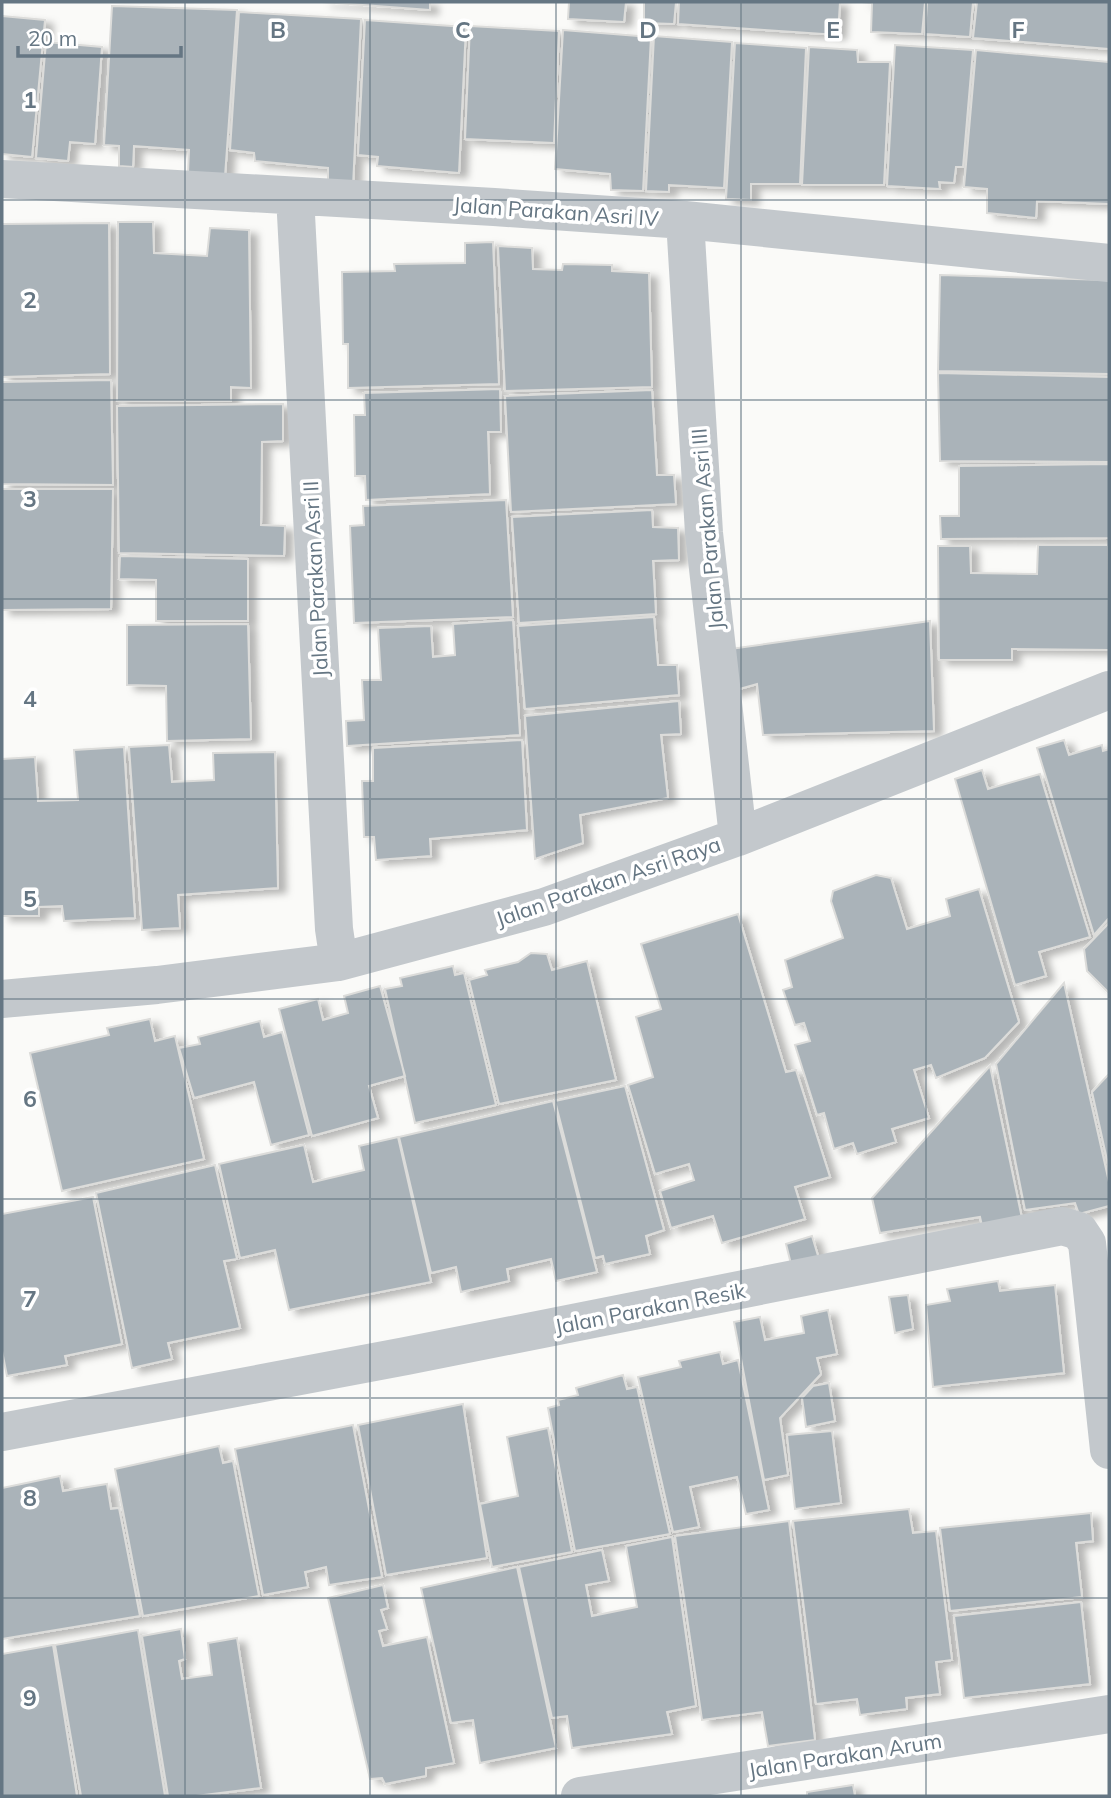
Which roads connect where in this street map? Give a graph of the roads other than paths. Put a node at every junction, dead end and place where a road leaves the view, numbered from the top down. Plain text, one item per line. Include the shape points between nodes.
1 (2, 179) edge
2 (295, 196) junction
3 (685, 220) junction
4 (1109, 263) edge
5 (1109, 690) edge
6 (738, 837) junction
7 (339, 962) junction
8 (2, 999) edge
9 (2, 1432) edge
10 (1109, 1450) edge
11 (1109, 1714) edge
12 (580, 1796) edge

1 - 2 street, Jalan Parakan Asri IV
2 - 3 street, Jalan Parakan Asri IV
2 - 7 street, Jalan Parakan Asri II
3 - 4 street, Jalan Parakan Asri IV
3 - 6 street, Jalan Parakan Asri III via 704,533
5 - 6 street, Jalan Parakan Asri Raya
6 - 7 street, Jalan Parakan Asri Raya via 544,907
7 - 8 street, Jalan Parakan Asri Raya
9 - 10 street, Jalan Parakan Resik via 1062,1226 1079,1231 1087,1243
11 - 12 street, Jalan Parakan Arum

